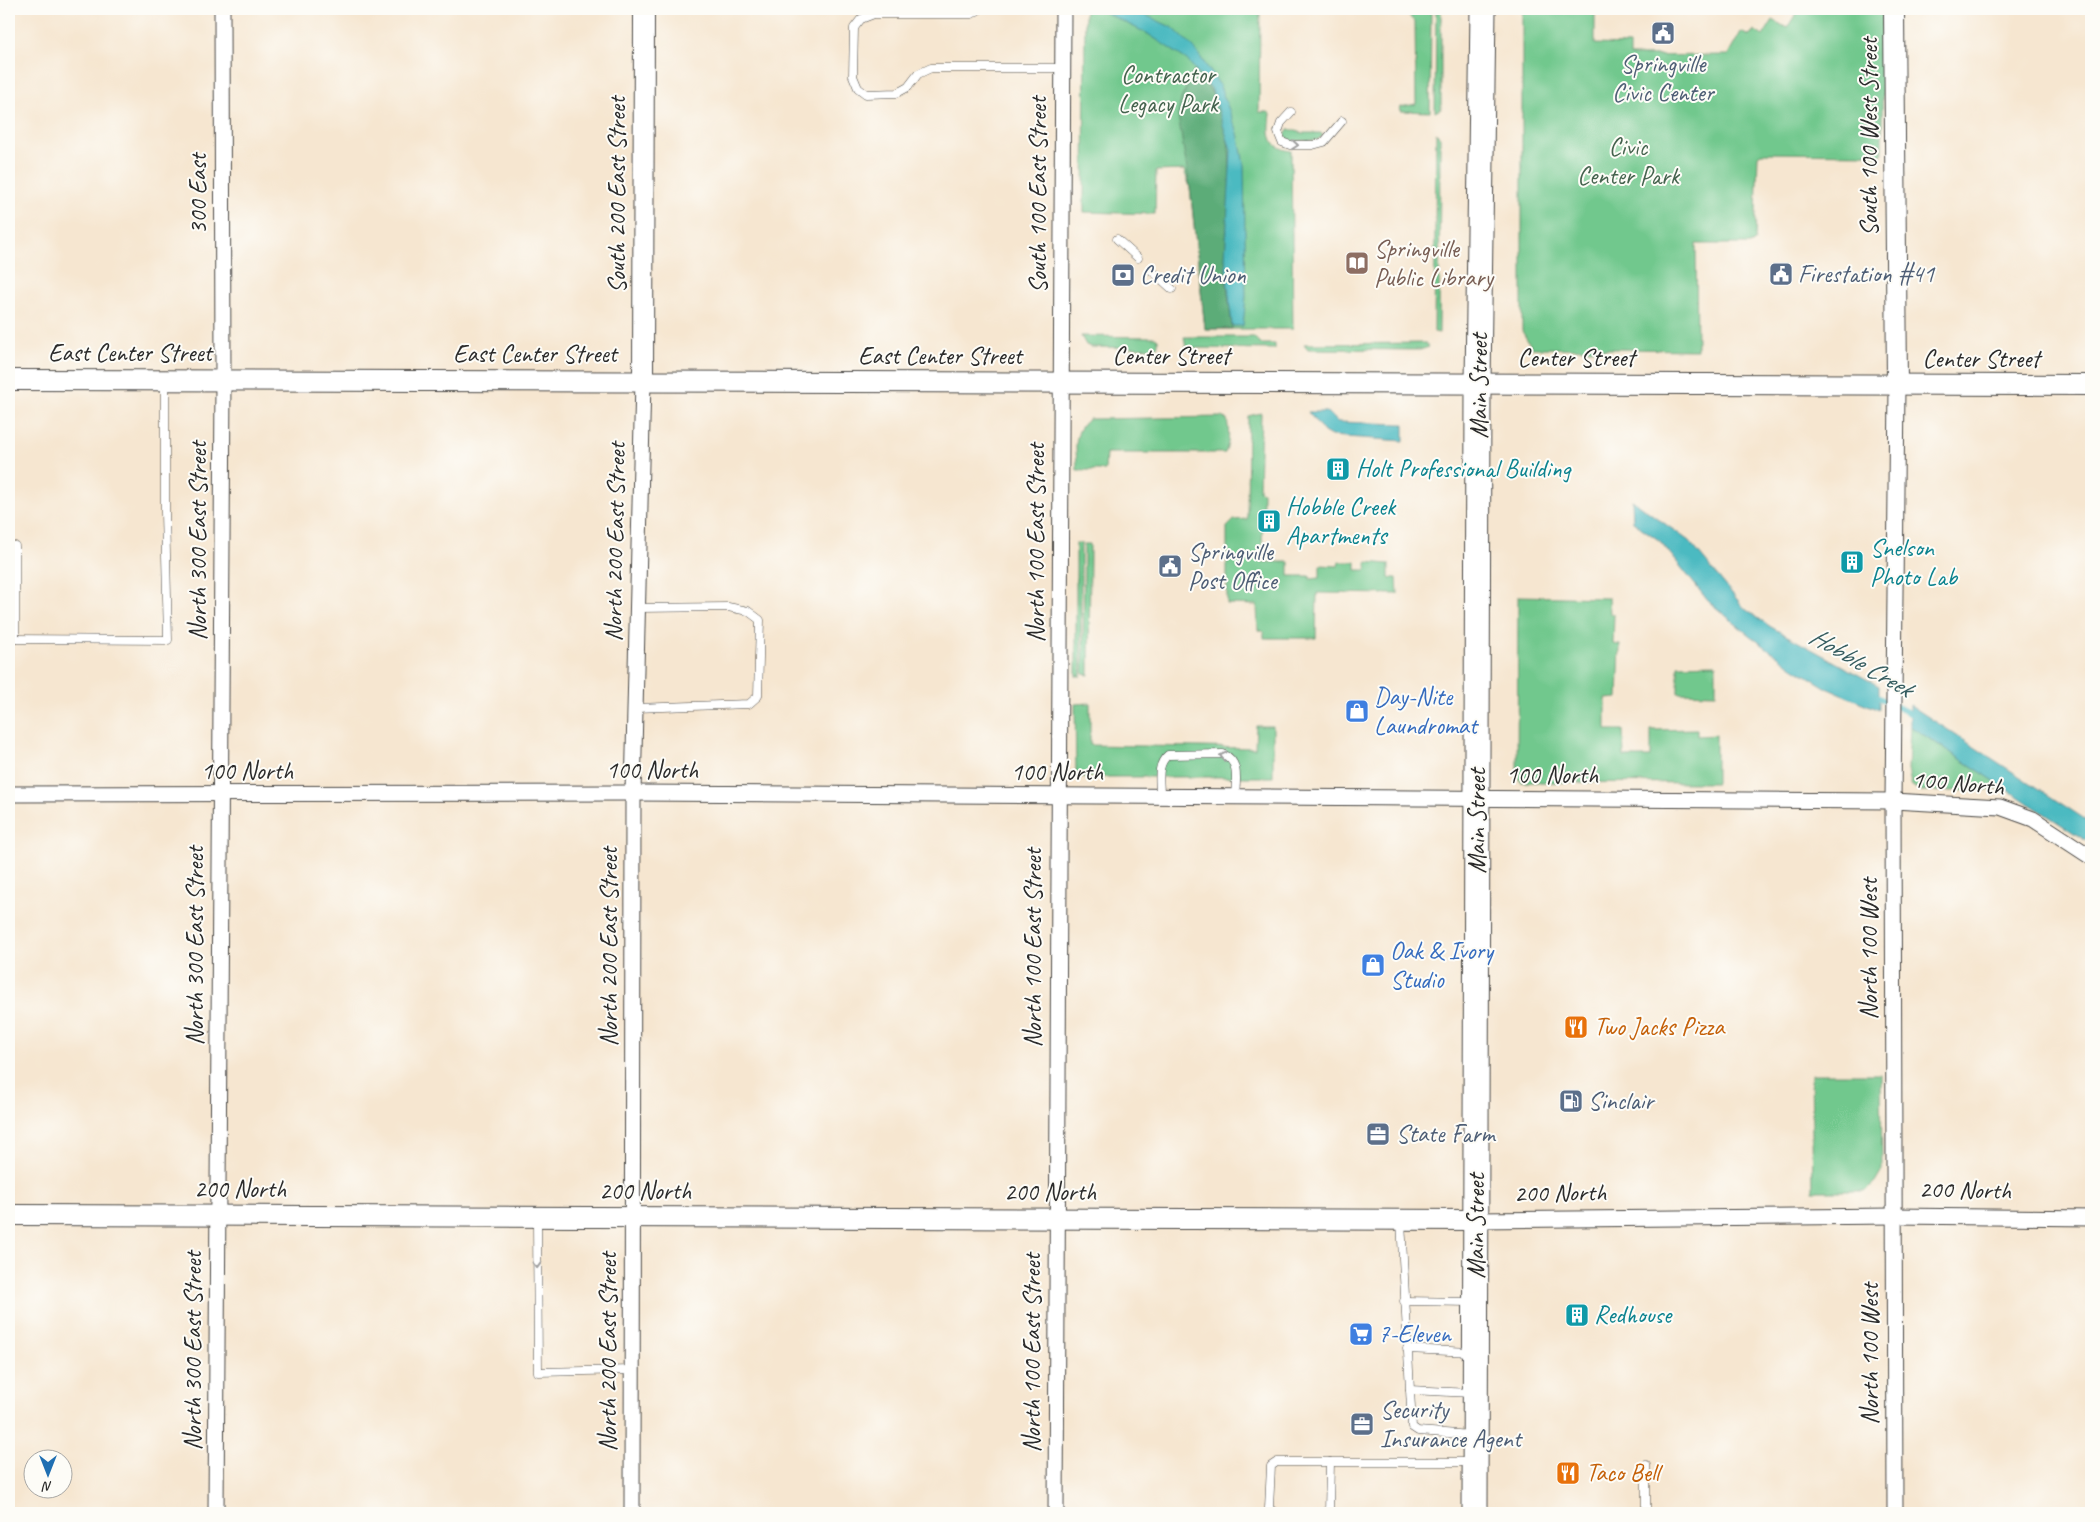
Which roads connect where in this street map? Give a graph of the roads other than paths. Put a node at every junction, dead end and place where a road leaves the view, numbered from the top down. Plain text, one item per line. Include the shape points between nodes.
1 (222, 9) edge
2 (644, 9) edge
3 (980, 9) edge
4 (1063, 9) edge
5 (1483, 9) edge
6 (1894, 9) edge
7 (1063, 68) junction
8 (1291, 112) dead end
9 (1342, 121) dead end
10 (1117, 240) dead end
11 (1138, 258) dead end
12 (1150, 269) dead end
13 (1172, 289) dead end
14 (9, 380) edge
15 (166, 380) junction
16 (223, 380) junction
17 (643, 381) junction
18 (1060, 382) junction
19 (1478, 383) junction
20 (1897, 385) junction
21 (2091, 385) edge
22 (9, 546) edge
23 (638, 608) junction
24 (12, 639) edge
25 (635, 708) junction
26 (634, 793) junction
27 (9, 794) edge
28 (219, 795) junction
29 (1058, 796) junction
30 (1160, 796) junction
31 (1235, 796) junction
32 (1477, 799) junction
33 (1893, 801) junction
34 (2091, 857) edge
35 (9, 1215) edge
36 (218, 1215) junction
37 (537, 1216) junction
38 (1893, 1216) junction
39 (632, 1217) junction
40 (1056, 1218) junction
41 (2091, 1218) edge
42 (1401, 1220) junction
43 (1476, 1220) junction
44 (1404, 1301) junction
45 (1476, 1303) junction
46 (1407, 1349) junction
47 (1476, 1352) junction
48 (632, 1370) junction
49 (1410, 1390) junction
50 (1476, 1394) junction
51 (1475, 1436) junction
52 (1330, 1462) junction
53 (1476, 1462) junction
54 (1646, 1465) dead end
55 (216, 1513) edge
56 (632, 1513) edge
57 (1056, 1513) edge
58 (1275, 1513) edge
59 (1329, 1513) edge
60 (1475, 1513) edge
61 (1646, 1513) edge
62 (1895, 1513) edge

1 - 16 street, 300 East
2 - 17 street, South 200 East Street
3 - 7 lane via 972,14 874,14 861,19 854,28 853,76 858,88 866,94 897,94 908,87 918,74 931,68
4 - 7 street, South 100 East Street
5 - 19 main road, Main Street
6 - 20 street, South 100 West Street
7 - 18 street, South 100 East Street
8 -> 9 lane via 1278,132 1282,142 1290,145 1324,142
10 - 11 lane
12 - 13 lane
14 - 15 street, East Center Street
15 - 16 street, East Center Street
15 - 24 lane via 168,640
16 - 17 street, East Center Street
16 - 28 street, North 300 East Street
17 - 18 street, East Center Street
17 - 23 street, North 200 East Street
18 - 19 street, Center Street
18 - 29 street, North 100 East Street
19 - 20 street, Center Street
19 - 32 main road, Main Street
20 - 21 street, Center Street
20 - 33 street, North 100 West
22 - 24 lane via 15,546
23 - 25 street, North 200 East Street
23 - 25 lane via 748,611 760,620 758,696 749,704
25 - 26 street, North 200 East Street
26 - 28 street, 100 North
26 - 29 street, 100 North
26 - 39 street, North 200 East Street
27 - 28 street, 100 North
28 - 36 street, North 300 East Street
29 - 30 street, 100 North
29 - 40 street, North 100 East Street
30 - 31 street, 100 North
31 -> 30 lane via 1235,764 1231,757 1223,754 1168,755 1160,767
31 - 32 street, 100 North
32 - 33 street, 100 North
32 - 43 main road, Main Street
33 - 34 street, 100 North via 2000,807 2033,819
33 - 38 street, North 100 West
35 - 36 street, 200 North
36 - 37 street, 200 North
36 - 55 street, North 300 East Street
37 - 39 street, 200 North
37 -> 48 lane via 538,1372
38 - 41 street, 200 North
38 - 43 street, 200 North
38 - 62 street, North 100 West
39 - 40 street, 200 North
39 - 48 street, North 200 East Street
40 - 42 street, 200 North
40 - 57 street, North 100 East Street
42 - 43 street, 200 North
42 - 44 lane
43 - 45 main road, Main Street
44 - 45 lane
44 - 46 lane
45 - 47 main road, Main Street
46 - 47 lane
46 - 49 lane
47 - 50 main road, Main Street
48 - 56 street, North 200 East Street
49 - 50 lane
49 - 51 lane via 1412,1426 1418,1431
50 - 51 main road, Main Street
51 - 53 main road, Main Street
52 - 53 lane
52 - 58 lane via 1277,1462 1271,1466 1269,1508
52 - 59 lane
53 - 60 main road, Main Street
54 - 61 lane

